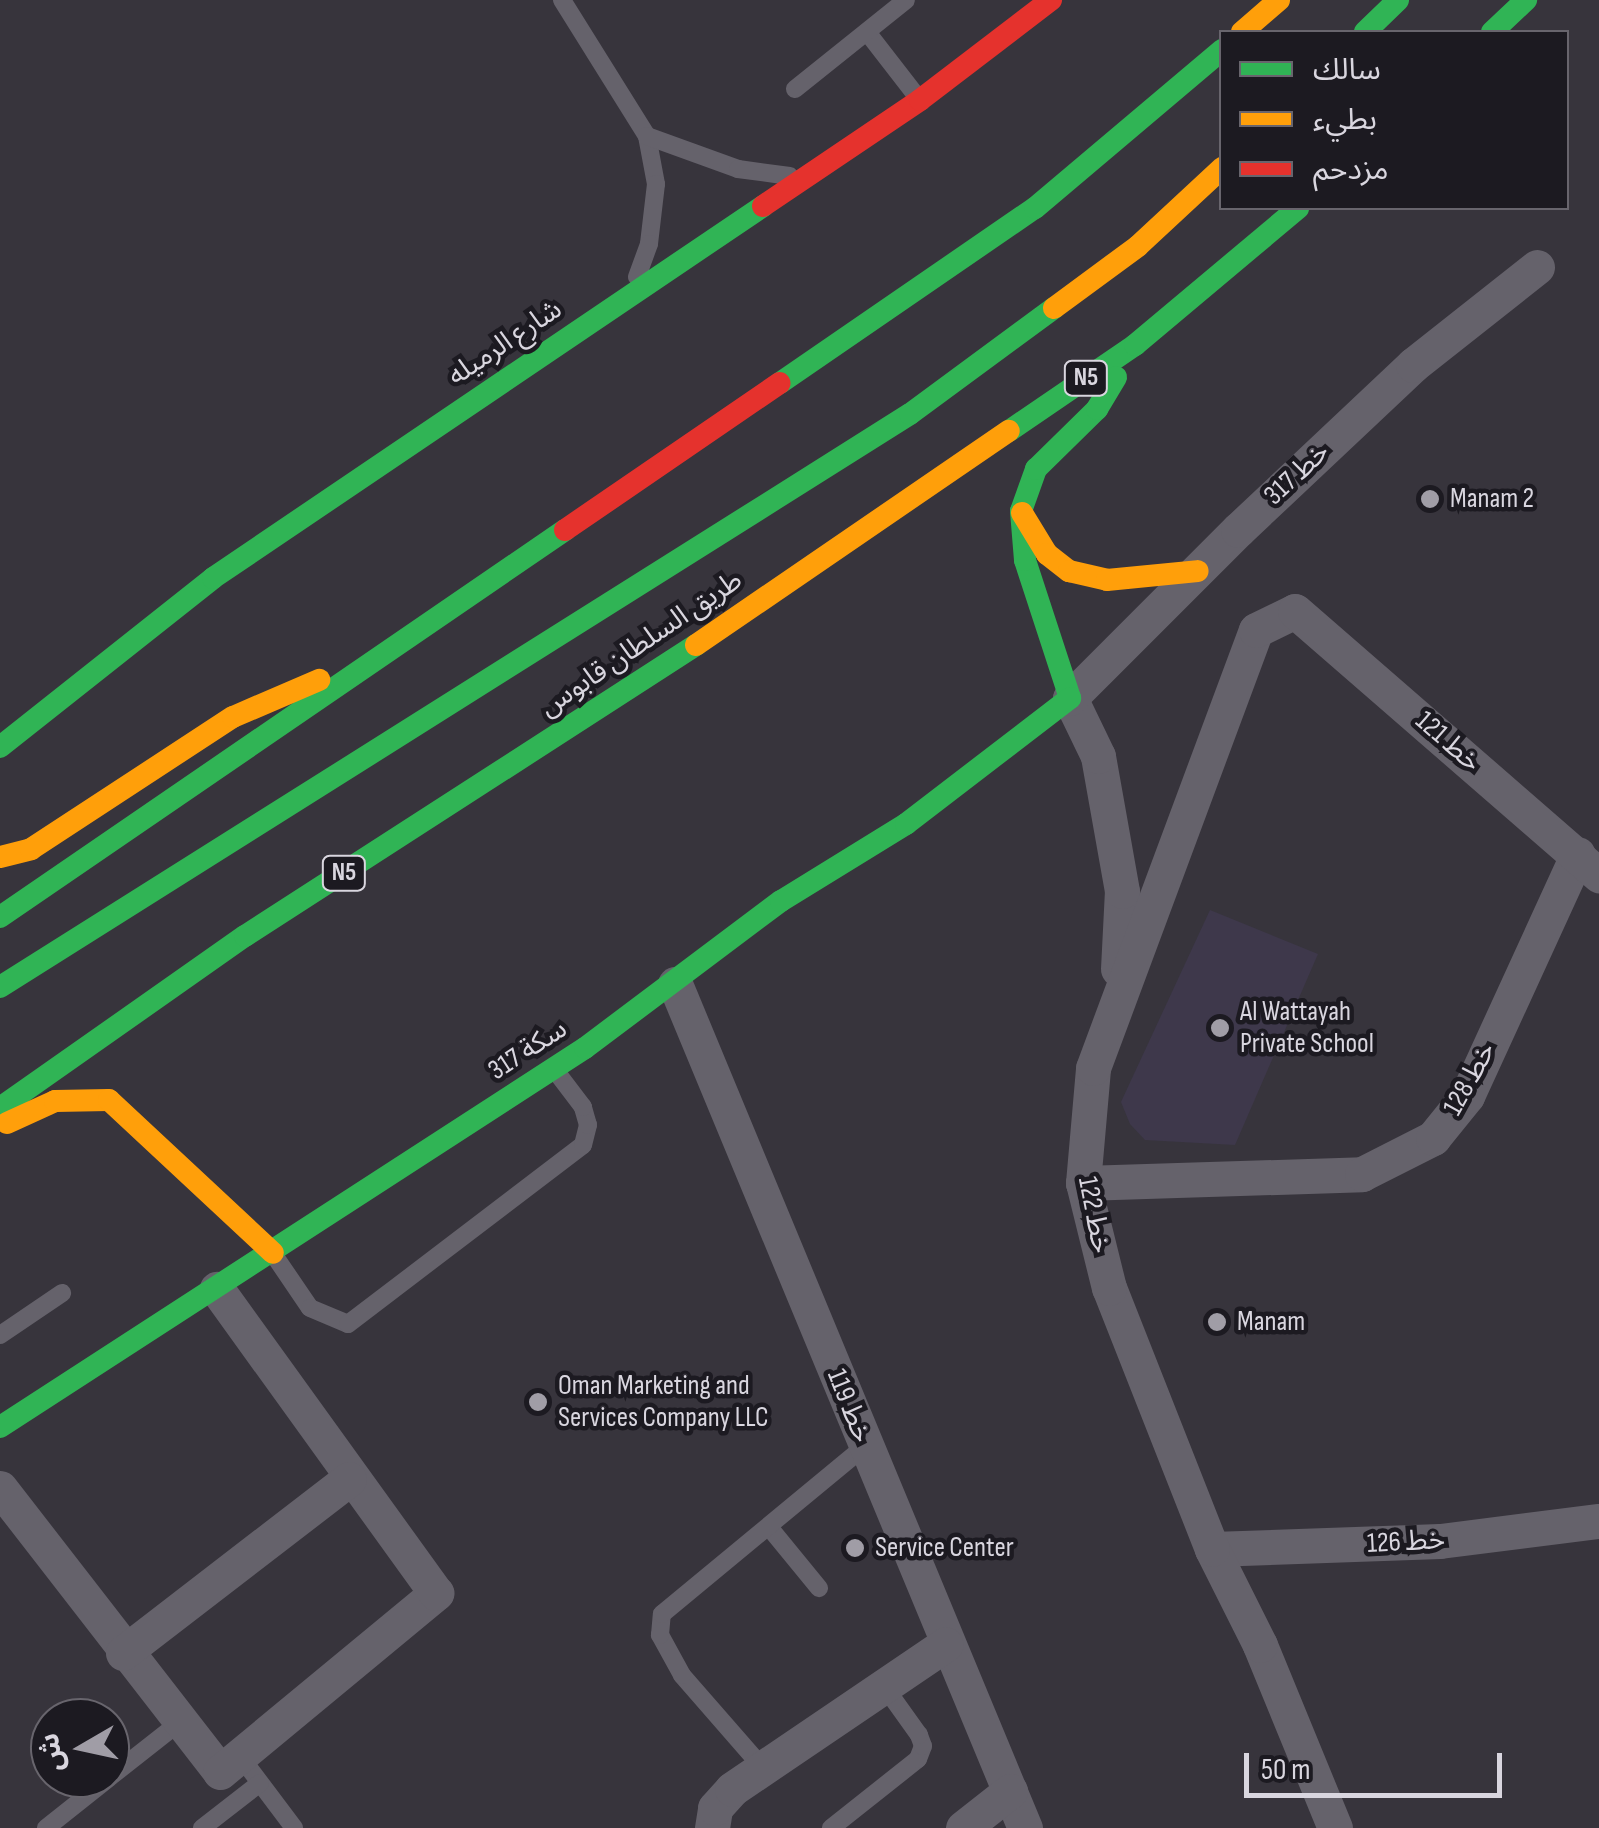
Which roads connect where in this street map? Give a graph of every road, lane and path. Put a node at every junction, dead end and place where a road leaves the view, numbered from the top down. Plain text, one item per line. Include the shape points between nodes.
1 (562, 0) edge
2 (906, 0) edge
3 (1051, 0) edge
4 (1279, 0) edge
5 (1398, 0) edge
6 (1526, 0) edge
7 (1244, 30) edge
8 (1366, 30) edge
9 (1494, 30) edge
10 (867, 32) junction
11 (1219, 53) edge
12 (796, 89) dead end
13 (920, 100) junction
14 (648, 136) junction
15 (1219, 171) edge
16 (804, 177) junction
17 (1296, 210) edge
18 (1537, 267) dead end
19 (631, 293) junction
20 (1135, 345) junction
21 (1021, 512) junction
22 (1198, 571) junction
23 (1295, 611) joint
24 (391, 649) junction
25 (1070, 698) junction
26 (0, 747) edge
27 (0, 857) edge
28 (1588, 864) edge
29 (0, 917) edge
30 (675, 984) junction
31 (0, 987) edge
32 (1116, 1005) junction
33 (554, 1069) junction
34 (0, 1108) edge
35 (0, 1126) edge
36 (1083, 1183) junction
37 (273, 1254) junction
38 (217, 1290) junction
39 (62, 1293) dead end
40 (0, 1335) edge
41 (0, 1427) edge
42 (865, 1446) junction
43 (350, 1479) junction
44 (6, 1509) edge
45 (1599, 1521) edge
46 (769, 1527) junction
47 (1212, 1549) junction
48 (819, 1588) dead end
49 (946, 1644) junction
50 (124, 1653) junction
51 (884, 1686) junction
52 (180, 1722) junction
53 (130, 1762) edge
54 (763, 1768) junction
55 (250, 1769) junction
56 (1010, 1791) junction
57 (84, 1798) edge
58 (46, 1828) edge
59 (202, 1828) edge
60 (294, 1828) edge
61 (712, 1828) edge
62 (831, 1828) edge
63 (963, 1828) edge
64 (1025, 1828) edge
65 (1335, 1828) edge

1 - 14 lane
2 - 10 lane
3 - 13 main road, شارع الرميله
4 - 7 main road
5 - 8 main road
6 - 9 main road
10 - 12 lane
10 - 13 lane
11 - 24 main road via 1034,208
13 - 16 main road, شارع الرميله
14 - 16 lane via 738,169
14 - 19 lane via 656,184 649,244
15 - 31 main road, طريق السلطان قابوس via 1138,246 910,414
16 - 19 main road, شارع الرميله
17 - 20 main road, طريق السلطان قابوس / N5
18 - 22 street, خط 317 via 1413,365
19 - 26 main road, شارع الرميله via 213,578
20 - 21 main road via 1097,409 1036,468
20 - 34 main road, طريق السلطان قابوس / N5 via 694,646 245,936
21 - 22 main road via 1047,554 1069,572 1107,580
21 - 25 main road via 1025,560
22 - 25 street, خط 317
23 - 28 street, خط 121
23 - 32 street, خط 122 via 1256,630
24 - 27 main road via 233,717 31,849
24 - 29 main road
25 - 30 main road, سكة 317 via 906,824 782,901
25 - 32 street via 1098,756 1122,890
28 - 36 street, خط 128 via 1467,1096 1433,1138 1362,1174
30 - 33 main road, سكة 317
30 - 42 street, خط 119
32 - 36 street, خط 122 via 1093,1068
33 - 37 main road, سكة 317
33 - 37 lane via 583,1108 583,1145 348,1324 310,1308
35 - 37 main road via 55,1100 109,1100
36 - 47 street, خط 122 via 1109,1288
37 - 38 main road, سكة 317
38 - 41 main road, سكة 317
38 - 43 street
39 - 40 lane
42 - 46 lane
42 - 49 street, خط 119
43 - 50 street
43 - 55 street via 436,1594
44 - 50 street
45 - 47 street, خط 126 via 1440,1542
46 - 48 lane
46 - 54 lane via 662,1614 660,1635 682,1675
47 - 65 street, خط 122 via 1260,1645
49 - 51 street
49 - 56 street, خط 119
50 - 52 street
51 - 54 street
51 - 62 lane via 923,1746 918,1759
52 - 53 lane
52 - 55 street via 220,1772
54 - 61 street via 715,1808
55 - 59 lane
55 - 60 lane
56 - 63 street
56 - 64 street, خط 119
57 - 58 lane

